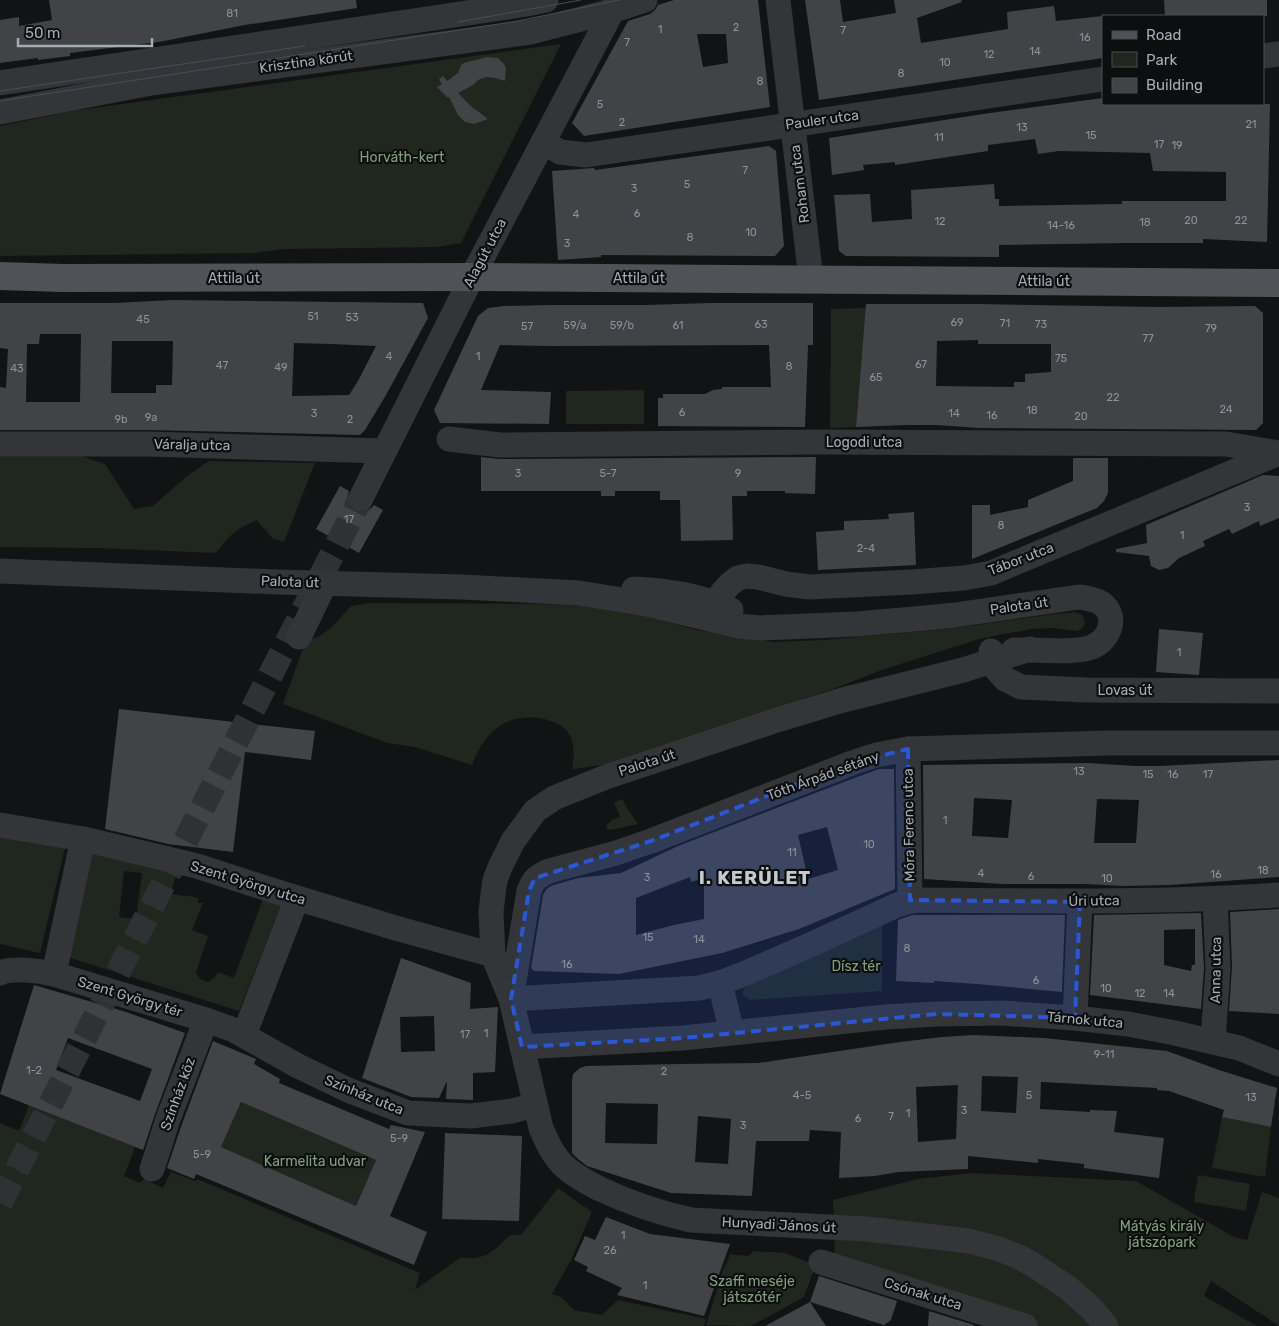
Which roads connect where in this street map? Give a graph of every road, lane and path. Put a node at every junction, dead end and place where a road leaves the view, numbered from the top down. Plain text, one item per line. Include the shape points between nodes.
1 (546, 0) edge
2 (646, 0) edge
3 (778, 0) edge
4 (615, 6) edge
5 (1279, 54) edge
6 (1264, 56) edge
7 (1102, 79) edge
8 (0, 83) edge
9 (0, 112) edge
10 (792, 118) junction
11 (552, 147) junction
12 (0, 276) edge
13 (472, 277) junction
14 (811, 279) junction
15 (1279, 283) edge
16 (449, 439) dead end
17 (0, 444) edge
18 (384, 451) junction
19 (1279, 453) edge
20 (361, 498) tunnel mouth
21 (0, 571) edge
22 (325, 583) junction
23 (715, 611) junction
24 (299, 637) dead end
25 (994, 660) junction
26 (1279, 691) edge
27 (1279, 744) edge
28 (908, 749) junction
29 (0, 824) edge
30 (84, 839) junction
31 (1279, 895) edge
32 (296, 898) junction
33 (1215, 899) junction
34 (910, 901) junction
35 (1080, 902) junction
36 (493, 955) junction
37 (2, 969) edge
38 (54, 974) junction
39 (720, 983) junction
40 (511, 999) junction
41 (1075, 1018) junction
42 (206, 1020) junction
43 (732, 1033) junction
44 (244, 1035) junction
45 (1213, 1042) junction
46 (522, 1047) junction
47 (1279, 1064) edge
48 (534, 1105) junction
49 (152, 1169) dead end
50 (821, 1262) dead end
51 (1025, 1326) edge
52 (1106, 1326) edge

1 - 8 street, Krisztina körút
2 - 4 street, Krisztina körút
3 - 10 street, Roham utca
4 - 9 street, Krisztina körút via 531,32 151,83
4 - 11 street, Alagút utca
5 - 6 street
7 - 10 street, Pauler utca
10 - 11 street, Pauler utca via 586,155
10 - 14 street, Roham utca
11 - 13 street, Alagút utca
12 - 13 main road, Attila út
13 - 14 main road, Attila út
13 - 18 street, Alagút utca
14 - 15 main road, Attila út
16 - 19 street, Logodi utca via 500,446 825,442 1226,444
17 - 18 street, Váralja utca via 149,444
18 - 20 street, Alagút utca
19 - 23 street, Tábor utca via 991,573 912,582 808,587 747,576 730,584
21 - 22 street, Palota út
22 - 23 street, Palota út via 579,592 626,588 660,590 674,592
22 - 24 street
23 - 25 street, Palota út via 788,627 955,615 1079,597 1100,603 1108,612 1111,623 1106,638 1092,646 1080,650 1030,649
25 - 26 street, Lovas út via 1005,679 1021,687
25 - 36 street, Palota út via 777,720 606,776 554,798 535,811 500,866 495,880 492,912
27 - 28 street, Tóth Árpád sétány via 1108,743
28 - 34 street, Móra Ferenc utca
28 - 40 street, Tóth Árpád sétány via 852,763 651,841 538,876 529,891
29 - 30 street, Szent György utca
30 - 32 street, Szent György utca via 197,866
30 - 38 street
31 - 33 street, Úri utca
32 - 36 street, Szent György utca
32 - 44 street
33 - 35 street, Úri utca
33 - 45 street, Anna utca via 1218,968
34 - 35 street, Úri utca
34 - 39 street via 896,904
35 - 41 street
36 - 40 street, Palota út
37 - 38 street, Szent György tér
38 - 42 street, Szent György tér
39 - 40 street via 699,988
39 - 43 street
40 - 46 street
41 - 43 street, Tárnok utca via 1002,1013 937,1014
41 - 45 street, Tárnok utca via 1128,1024
42 - 44 street, Színház utca
42 - 49 street, Színház köz
43 - 46 street
44 - 48 street, Színház utca via 348,1090 408,1113 471,1116
45 - 47 street, Tárnok utca via 1239,1048
46 - 48 street, Hunyadi János út
48 - 52 street, Hunyadi János út via 547,1143 565,1167 584,1180 637,1205 690,1220 867,1229 969,1241 1019,1257 1067,1286
50 - 51 street, Csónak utca

